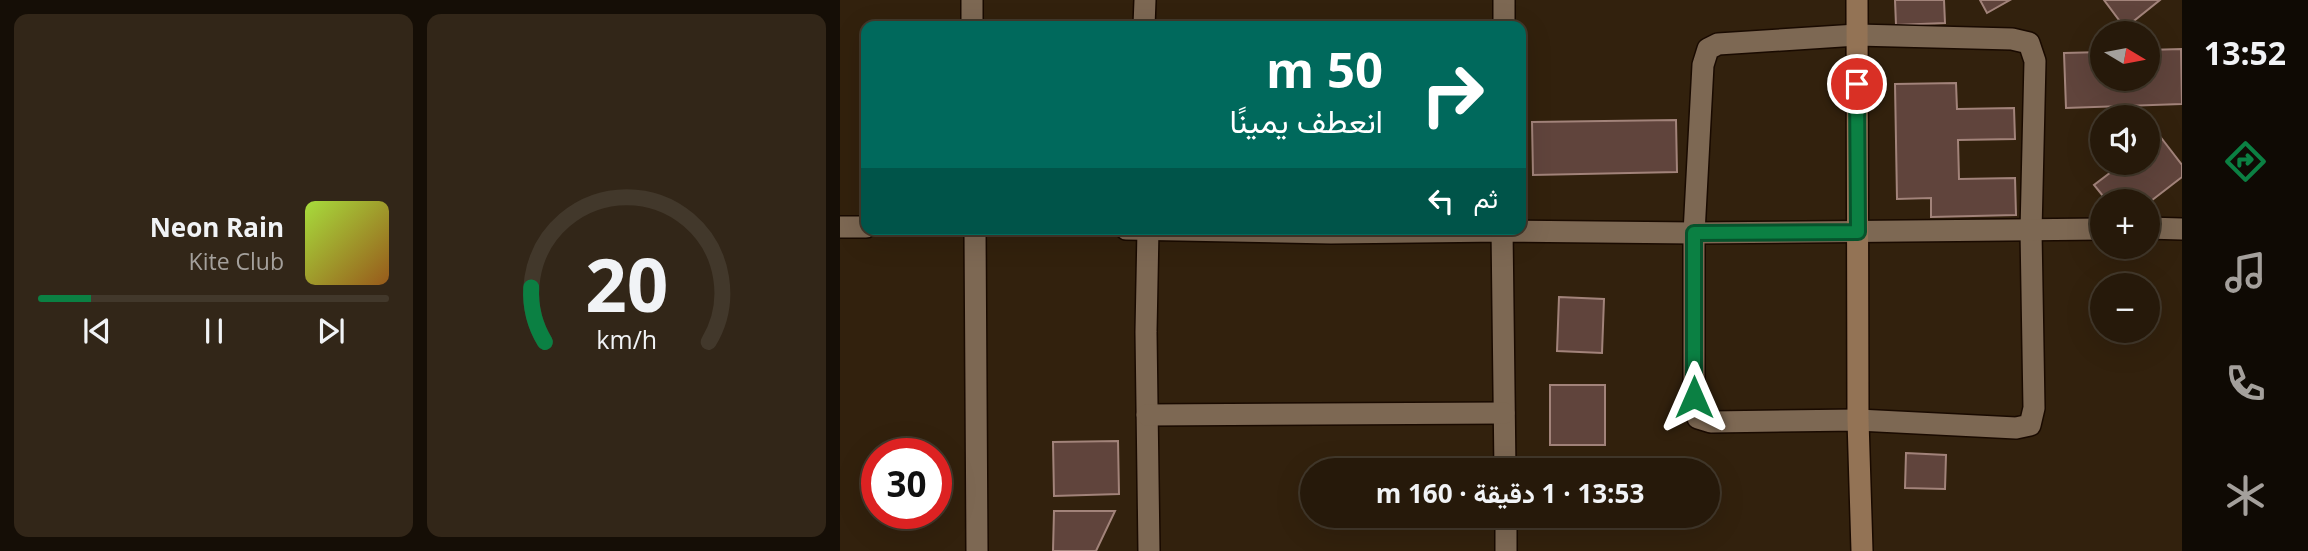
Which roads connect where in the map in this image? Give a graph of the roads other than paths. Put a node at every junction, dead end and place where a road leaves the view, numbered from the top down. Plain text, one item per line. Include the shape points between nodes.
1 (972, 0) edge
2 (1145, 0) edge
3 (1504, 0) edge
4 (1857, 0) edge
5 (972, 21) edge
6 (1144, 21) edge
7 (1504, 21) edge
8 (1857, 35) junction
9 (840, 227) edge
10 (861, 227) edge
11 (2160, 228) edge
12 (2090, 229) edge
13 (2182, 229) edge
14 (1526, 230) edge
15 (2031, 231) junction
16 (1858, 232) junction
17 (1694, 233) junction
18 (975, 235) edge
19 (1148, 235) edge
20 (1502, 235) edge
21 (1504, 413) junction
22 (1147, 415) junction
23 (1858, 420) junction
24 (1505, 458) edge
25 (1506, 528) edge
26 (977, 551) edge
27 (1149, 551) edge
28 (1506, 551) edge
29 (1862, 551) edge

1 - 5 street
2 - 6 street
3 - 7 street
4 - 8 street
8 - 15 street via 2029,43 2035,61
8 - 16 street
8 - 17 street via 1718,44 1708,49 1703,65
9 - 10 street
11 - 13 street
12 - 15 street
14 - 17 street
15 - 16 street
15 - 23 street via 2034,408 2030,425
16 - 17 street
16 - 23 street
17 - 23 street via 1694,397 1698,418 1711,422
18 - 26 street
19 - 22 street
20 - 21 street
21 - 22 street
21 - 24 street
22 - 27 street
23 - 29 street
25 - 28 street

